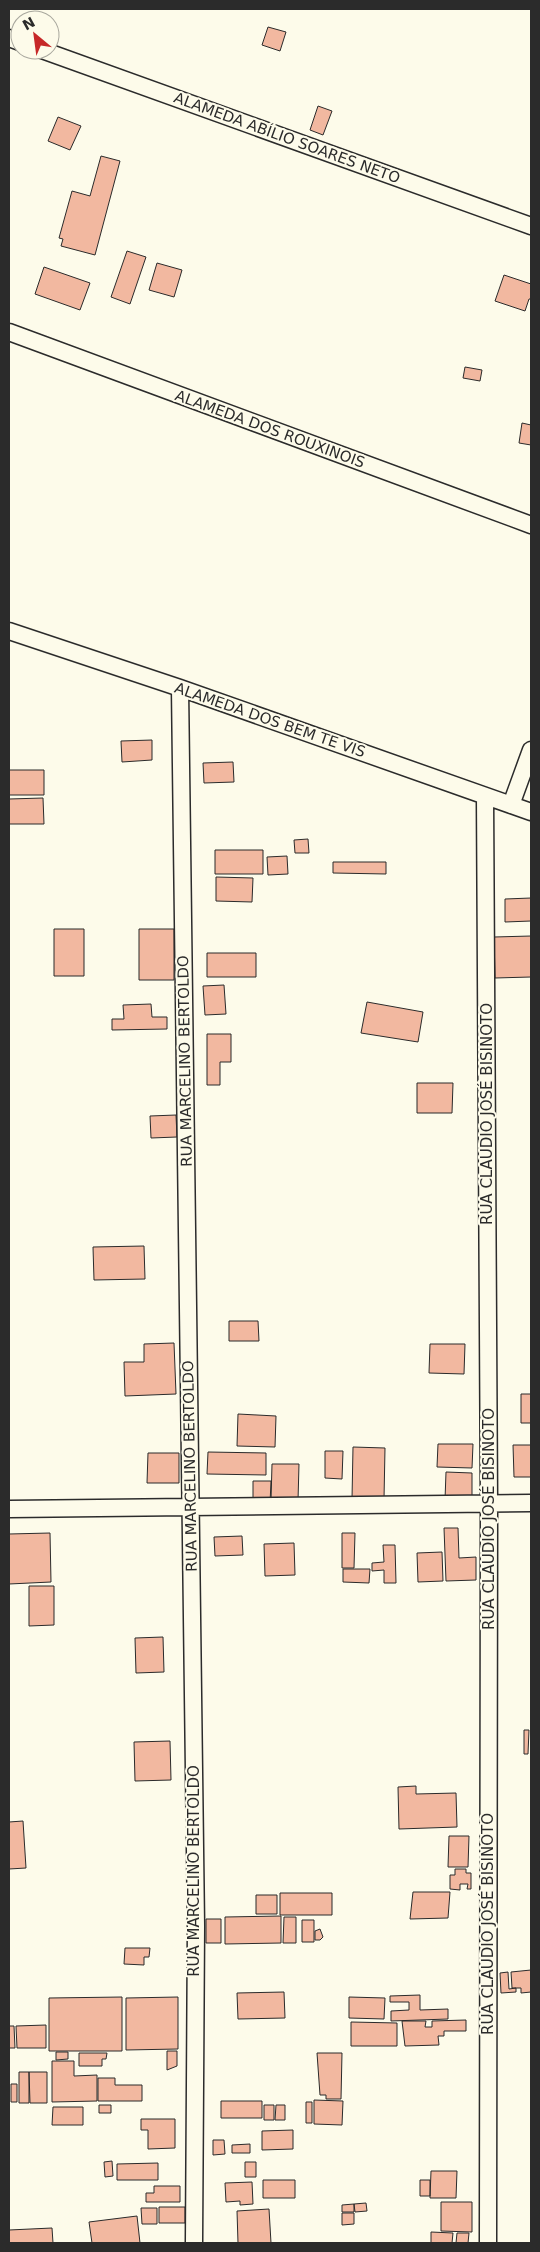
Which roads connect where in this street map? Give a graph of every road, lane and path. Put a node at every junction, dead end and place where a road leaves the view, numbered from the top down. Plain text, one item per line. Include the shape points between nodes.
1 (60, 56) edge
2 (531, 226) edge
3 (9, 332) edge
4 (531, 525) edge
5 (9, 631) edge
6 (180, 688) junction
7 (531, 750) edge
8 (485, 796) junction
9 (511, 805) junction
10 (531, 812) edge
11 (489, 1503) junction
12 (531, 1503) edge
13 (190, 1507) junction
14 (9, 1509) edge
15 (194, 2243) edge
16 (488, 2243) edge

1 - 2 street, ALAMEDA ABÍLIO SOARES NETO
3 - 4 street, ALAMEDA DOS ROUXINOIS
5 - 6 street, ALAMEDA DOS BEM TE VIS
6 - 8 street, ALAMEDA DOS BEM TE VIS
6 - 13 street, RUA MARCELINO BERTOLDO
7 - 9 street
8 - 9 street, ALAMEDA DOS BEM TE VIS
8 - 11 street, RUA CLAUDIO JOSÉ BISINOTO
9 - 10 street, ALAMEDA DOS BEM TE VIS
11 - 12 street
11 - 13 street
11 - 16 street, RUA CLAUDIO JOSÉ BISINOTO
13 - 14 street
13 - 15 street, RUA MARCELINO BERTOLDO via 196,1926

